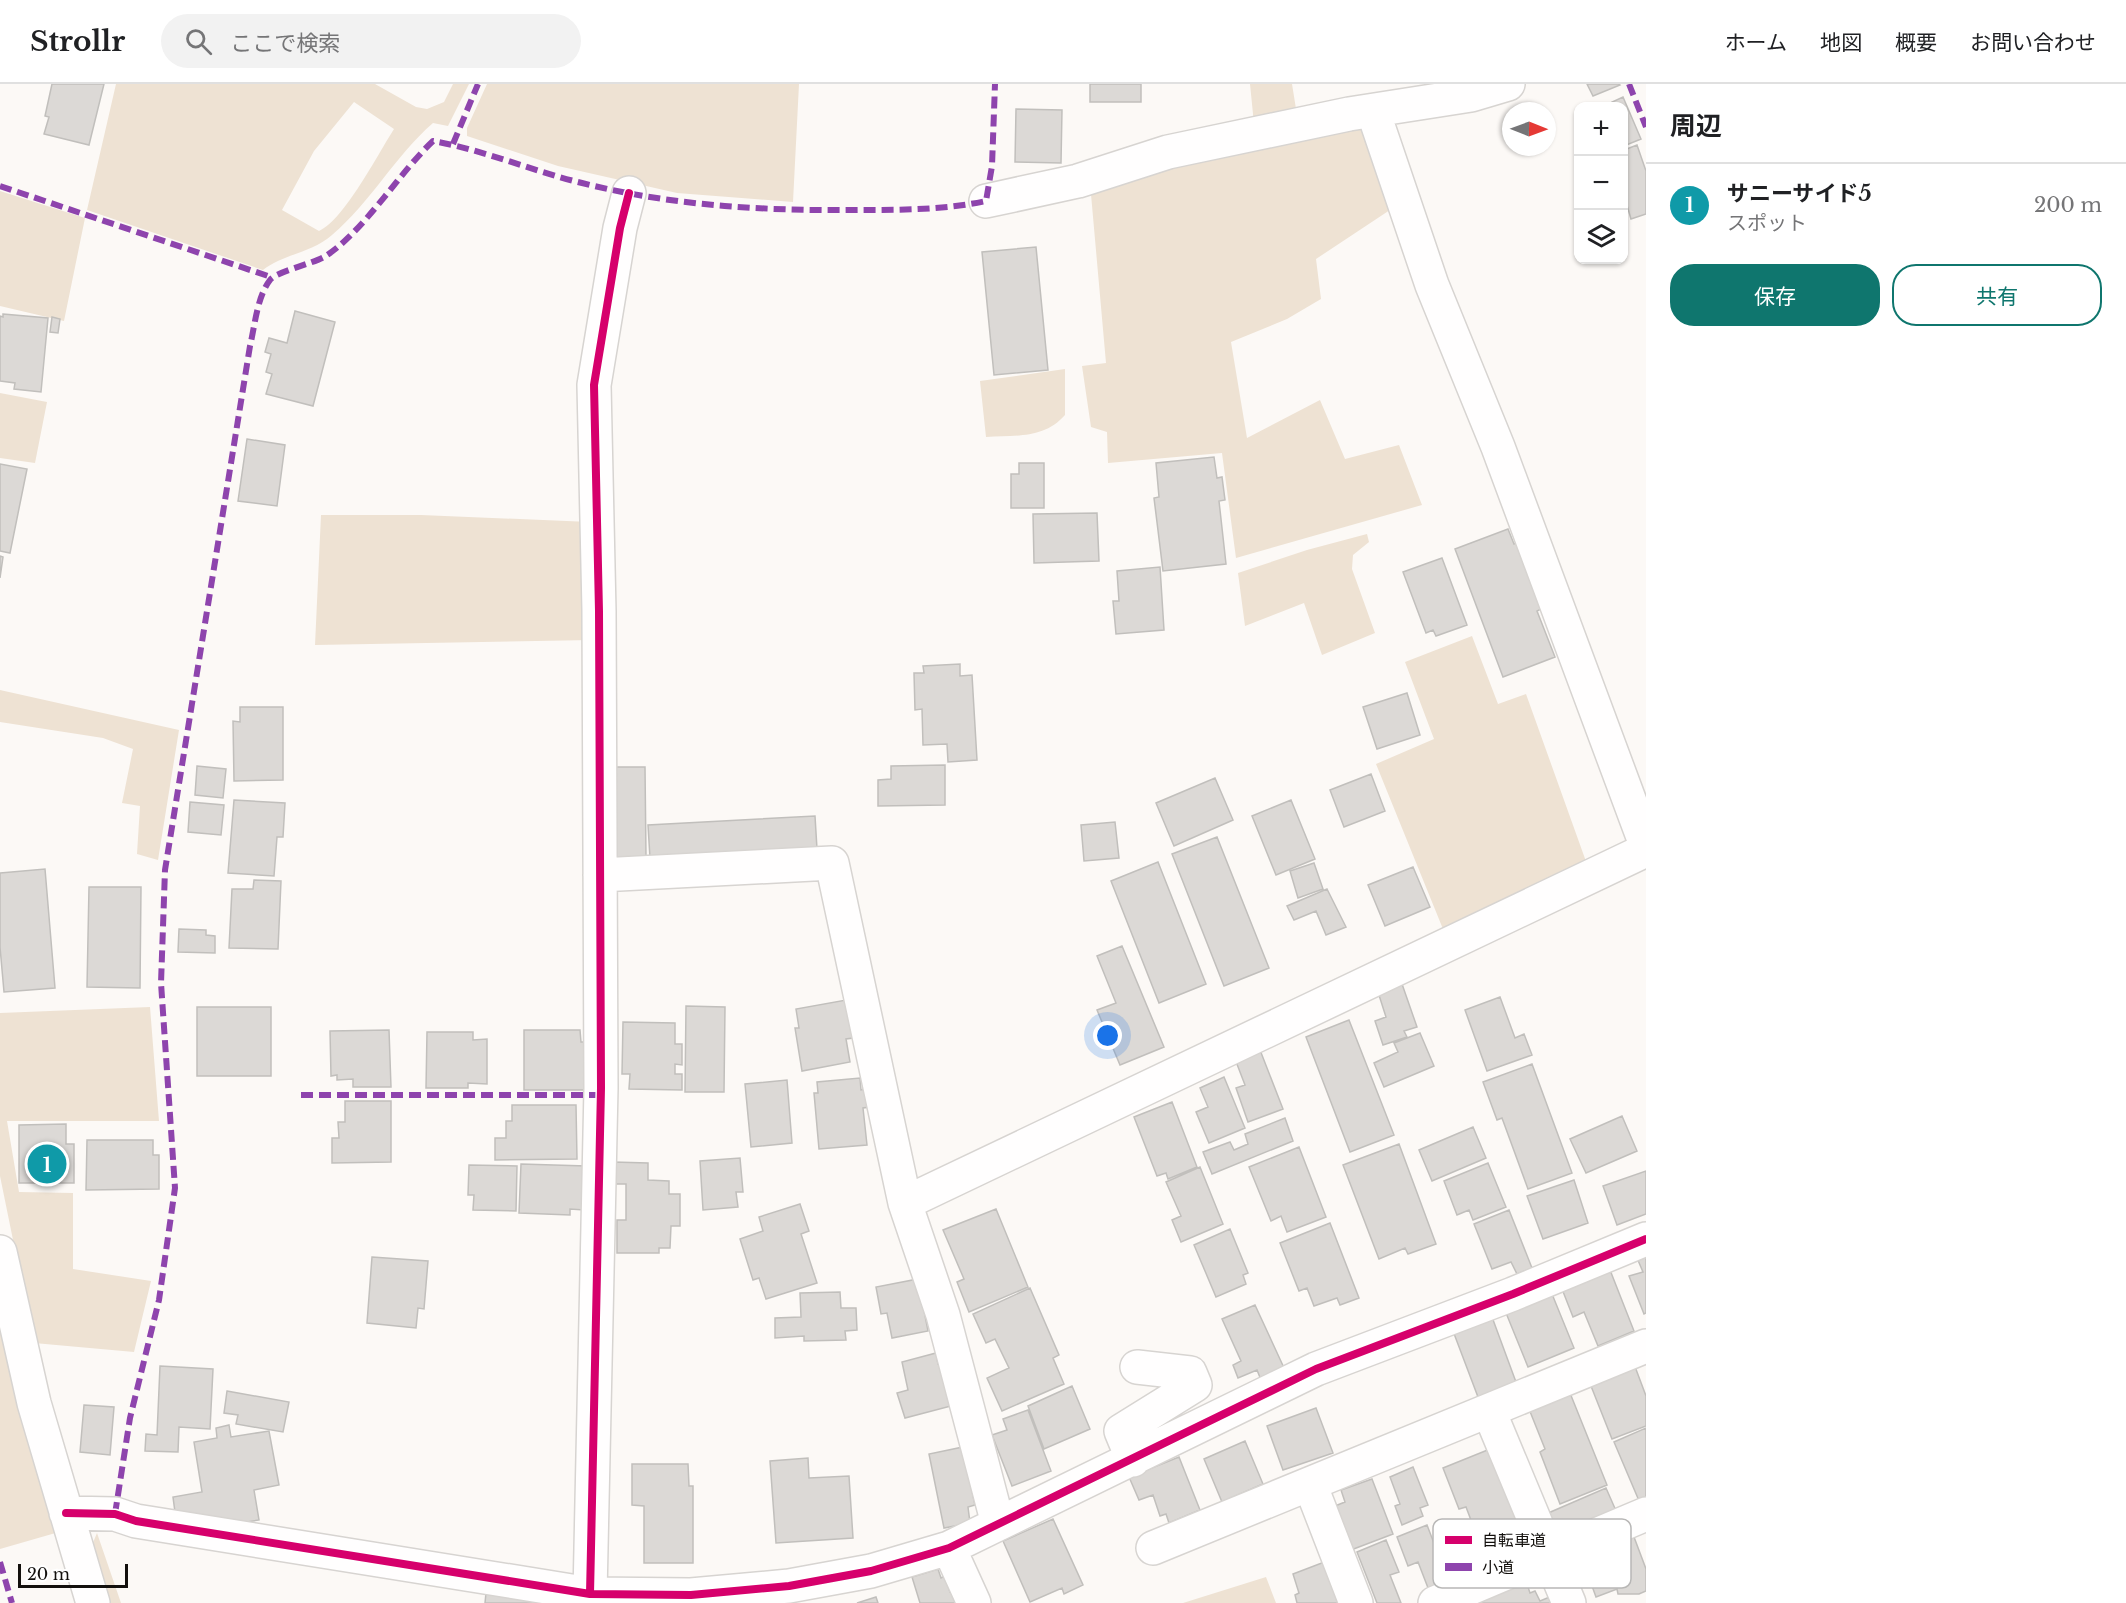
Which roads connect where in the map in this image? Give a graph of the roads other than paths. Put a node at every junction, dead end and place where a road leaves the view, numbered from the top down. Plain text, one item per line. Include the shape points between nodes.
1 (1508, 84) edge
2 (1373, 111) junction
3 (629, 193) dead end
4 (986, 201) dead end
5 (1646, 845) edge
6 (1646, 850) edge
7 (600, 875) junction
8 (905, 1203) junction
9 (1646, 1239) edge
10 (0, 1252) edge
11 (1646, 1346) edge
12 (1137, 1367) dead end
13 (1489, 1411) junction
14 (1133, 1460) junction
15 (1310, 1484) junction
16 (66, 1513) junction
17 (1646, 1514) edge
18 (1534, 1519) edge
19 (1631, 1521) edge
20 (998, 1524) junction
21 (949, 1548) junction
22 (1153, 1548) dead end
23 (1472, 1588) edge
24 (1563, 1588) edge
25 (590, 1594) junction
26 (670, 1599) edge
27 (93, 1603) edge
28 (974, 1603) edge
29 (1356, 1603) edge
30 (1435, 1603) edge
31 (1569, 1603) edge

1 - 2 street via 1471,95
2 - 4 street via 1168,152 1078,182
2 - 5 street via 1432,285 1498,447
3 - 7 street via 594,385
6 - 8 street
7 - 8 street via 832,863
7 - 25 street via 601,1088
8 - 20 street via 943,1315
9 - 14 street via 1316,1369
10 - 16 street via 34,1403
11 - 13 street
12 - 14 street via 1190,1373 1195,1385 1121,1431
13 - 15 street
13 - 18 street
14 - 20 street
15 - 22 street
15 - 29 street
16 - 25 street via 115,1514 136,1521
16 - 27 street
17 - 19 street
20 - 21 street
21 - 26 street via 871,1571 789,1586
21 - 28 street
23 - 30 street
24 - 31 street
25 - 26 street

